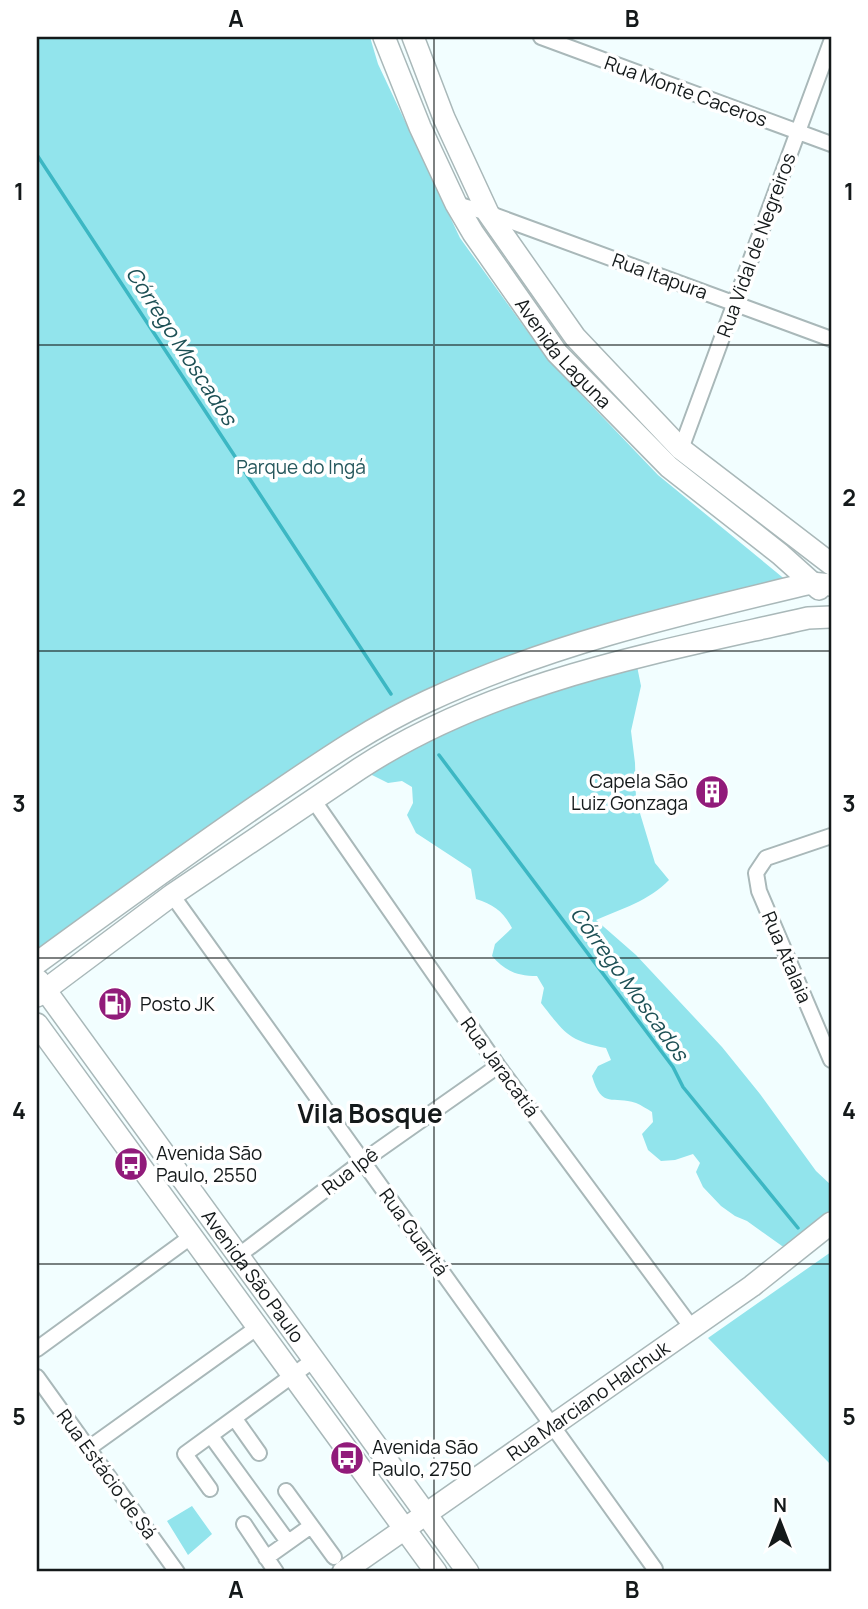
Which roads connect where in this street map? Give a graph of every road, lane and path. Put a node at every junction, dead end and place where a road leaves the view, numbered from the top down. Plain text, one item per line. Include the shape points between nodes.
1 (384, 37) edge
2 (413, 37) edge
3 (541, 37) edge
4 (831, 42) edge
5 (798, 132) junction
6 (831, 144) edge
7 (456, 204) junction
8 (488, 213) junction
9 (734, 303) junction
10 (831, 339) edge
11 (681, 449) junction
12 (831, 564) edge
13 (821, 584) edge
14 (831, 598) edge
15 (831, 617) edge
16 (314, 801) junction
17 (831, 836) edge
18 (172, 895) junction
19 (37, 963) edge
20 (40, 988) edge
21 (37, 1024) edge
22 (831, 1060) edge
23 (498, 1066) junction
24 (363, 1161) junction
25 (831, 1223) edge
26 (192, 1236) junction
27 (238, 1256) junction
28 (258, 1327) junction
29 (692, 1328) junction
30 (37, 1349) edge
31 (315, 1359) junction
32 (294, 1374) junction
33 (37, 1377) edge
34 (235, 1419) junction
35 (553, 1424) junction
36 (211, 1436) junction
37 (89, 1448) junction
38 (259, 1452) dead end
39 (210, 1489) dead end
40 (286, 1491) dead end
41 (426, 1514) junction
42 (244, 1524) dead end
43 (312, 1526) junction
44 (404, 1529) junction
45 (288, 1542) junction
46 (266, 1558) junction
47 (339, 1564) edge
48 (655, 1569) dead end
49 (177, 1572) edge
50 (276, 1572) edge
51 (436, 1572) edge
52 (468, 1572) edge

1 - 7 main road, Avenida Laguna
2 - 8 main road, Avenida Laguna
3 - 5 street, Rua Monte Caceros
4 - 5 street, Rua Vidal de Negreiros
5 - 6 street, Rua Monte Caceros
5 - 9 street, Rua Vidal de Negreiros
7 - 8 street, Rua Itapura
7 - 13 main road, Avenida Laguna via 557,353 669,467
8 - 9 street, Rua Itapura
8 - 11 main road, Avenida Laguna via 575,337
9 - 10 street, Rua Itapura
9 - 11 street, Rua Vidal de Negreiros
11 - 12 main road, Avenida Laguna
13 - 14 main road, Avenida Laguna
13 - 19 main road via 600,636 504,667 425,702 282,789
15 - 16 main road via 808,618 635,658 523,690 449,719 382,754
16 - 18 main road
16 - 23 street, Rua Jaracatiá
17 - 22 street, Rua Atalaia via 766,858 756,873 759,891
18 - 20 main road
18 - 24 street, Rua Guaritá
20 - 27 main road, Avenida São Paulo
21 - 26 main road, Avenida São Paulo
23 - 24 street, Rua Ipê
23 - 29 street, Rua Jaracatiá
24 - 27 street, Rua Ipê
24 - 35 street, Rua Guaritá
25 - 29 main road, Rua Marciano Halchuk
26 - 28 main road, Avenida São Paulo
26 - 30 street
27 - 31 main road, Avenida São Paulo
28 - 32 main road, Avenida São Paulo
28 - 37 street
29 - 35 main road, Rua Marciano Halchuk
31 - 32 street
31 - 41 main road, Avenida São Paulo
32 - 34 street
32 - 44 main road, Avenida São Paulo
33 - 37 street, Rua Estácio de Sá
34 - 36 street
34 - 38 street
35 - 41 main road, Rua Marciano Halchuk
35 - 48 street, Rua Guaritá
36 - 39 street via 185,1454
36 - 45 street
37 - 49 street, Rua Estácio de Sá
40 - 43 street
41 - 44 main road, Rua Marciano Halchuk
41 - 52 main road, Avenida São Paulo
42 - 46 street
43 - 45 street
43 - 47 street
44 - 47 main road, Rua Marciano Halchuk
44 - 51 main road, Avenida São Paulo
45 - 46 street
46 - 50 street

